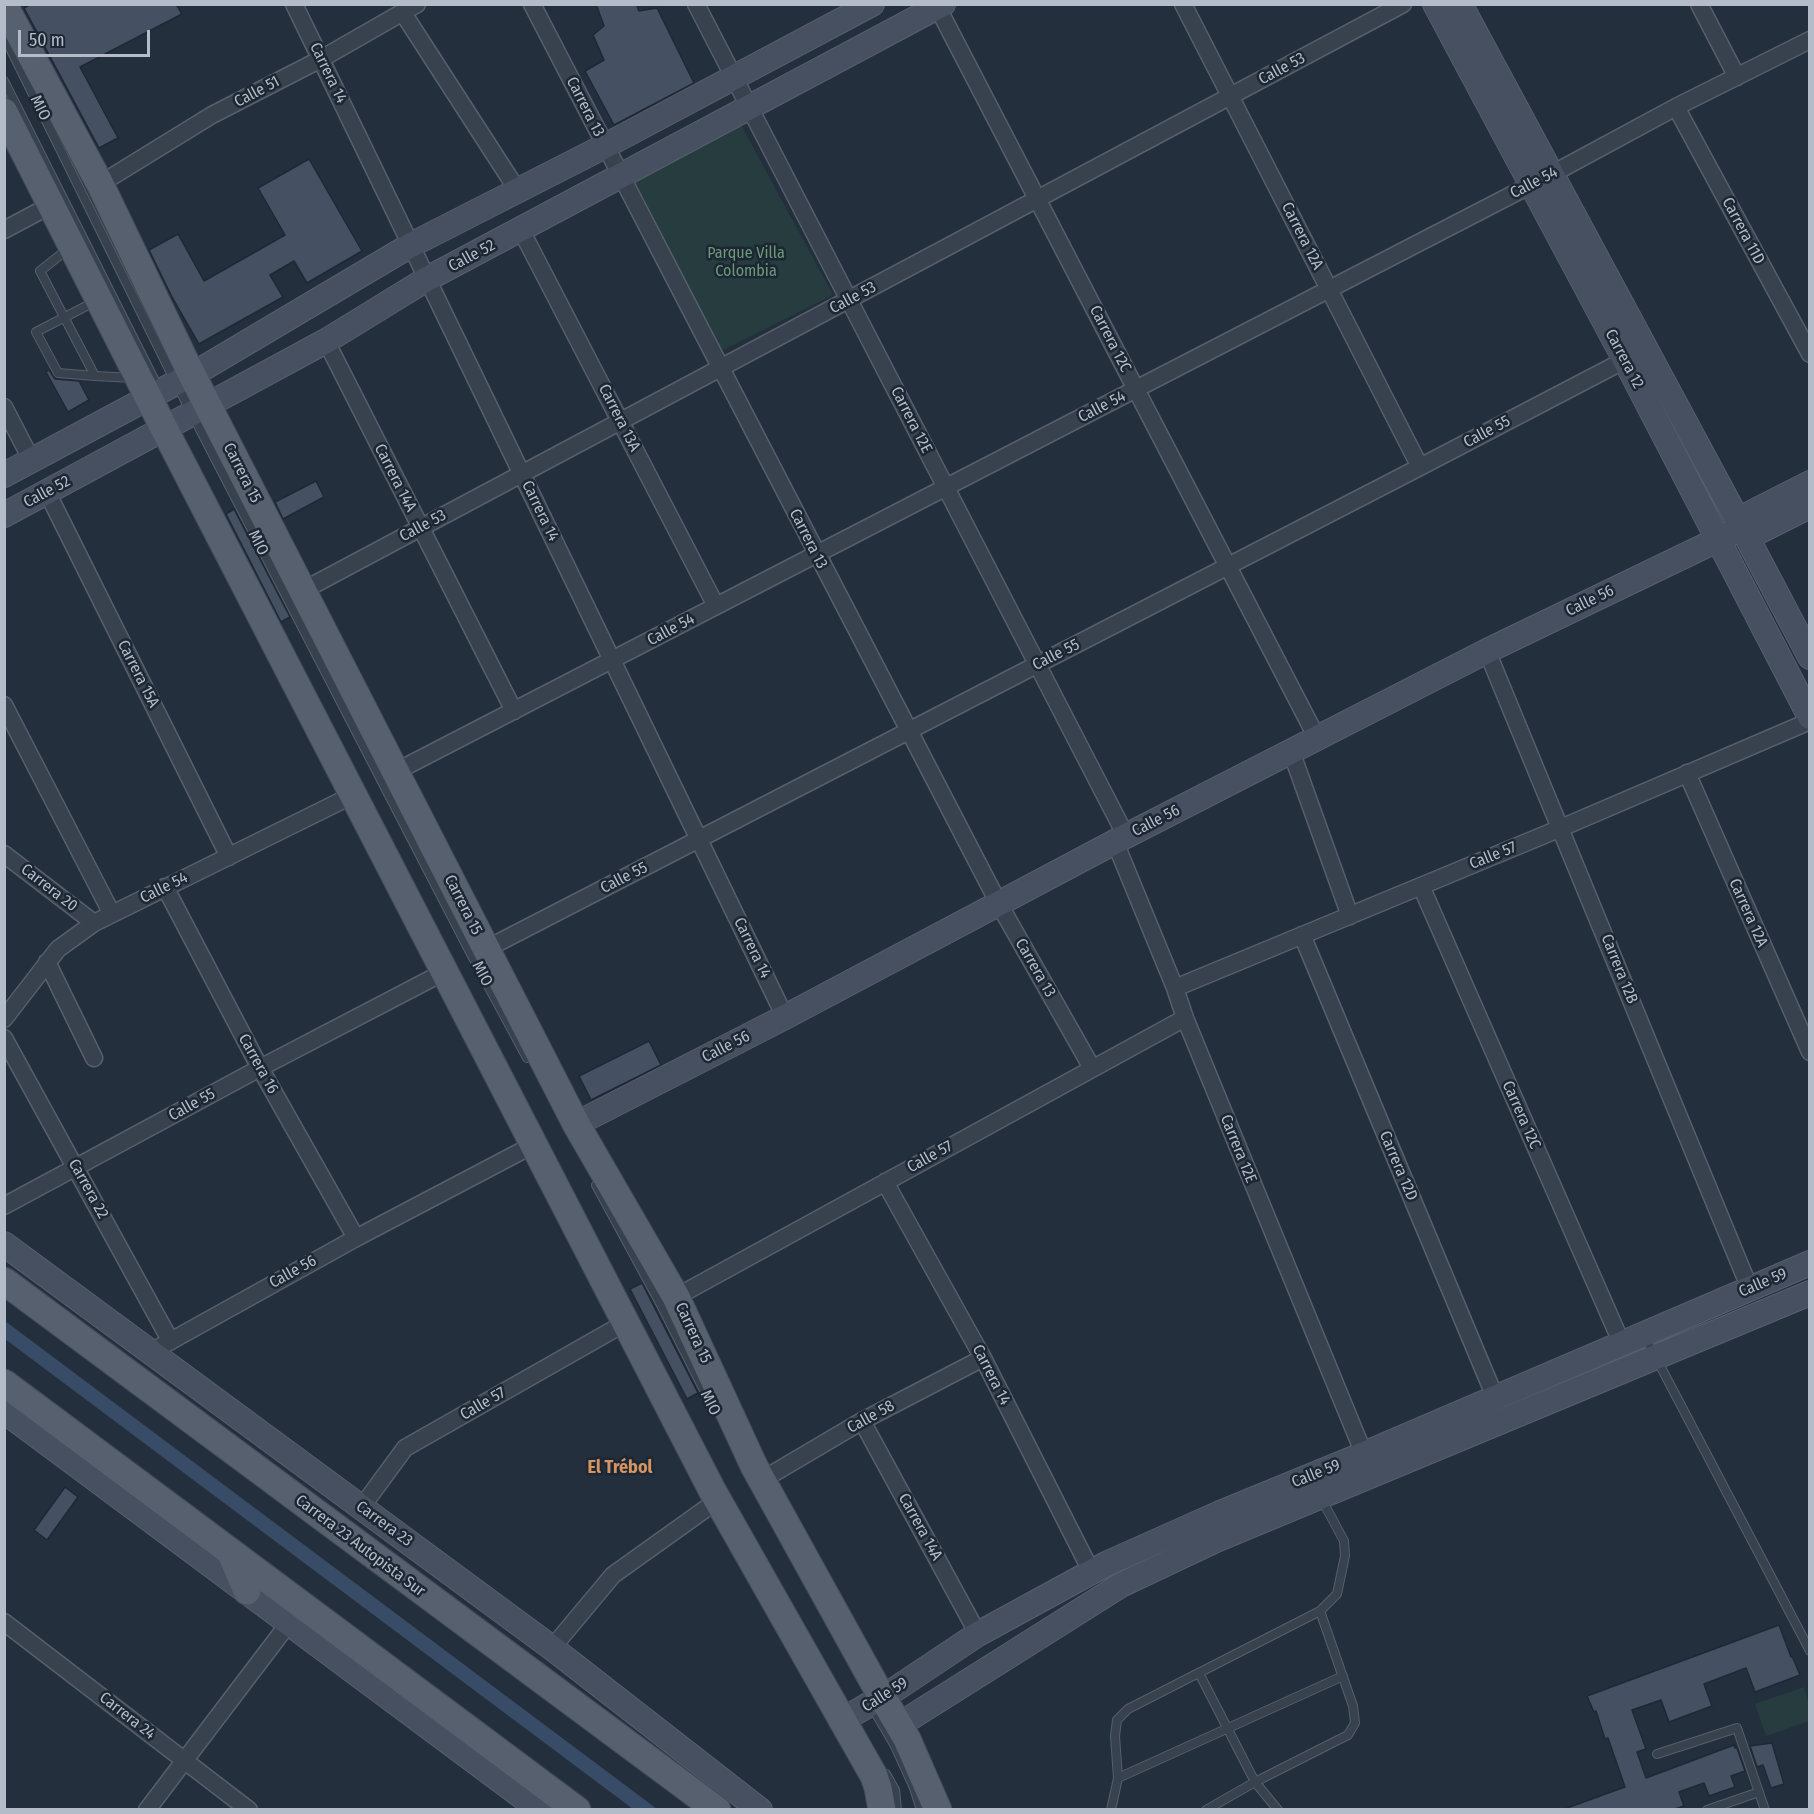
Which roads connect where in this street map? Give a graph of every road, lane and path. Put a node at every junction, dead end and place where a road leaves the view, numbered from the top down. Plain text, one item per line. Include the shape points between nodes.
1 (294, 4) edge
2 (532, 4) edge
3 (696, 4) edge
4 (872, 4) edge
5 (1183, 4) edge
6 (1403, 4) edge
7 (1435, 4) edge
8 (1460, 4) edge
9 (1699, 4) edge
10 (4, 5) edge
11 (939, 6) edge
12 (410, 9) edge
13 (4, 36) edge
14 (1809, 40) edge
15 (321, 59) junction
16 (1737, 76) junction
17 (733, 78) junction
18 (4, 81) edge
19 (1230, 97) junction
20 (1676, 107) junction
21 (749, 108) junction
22 (4, 112) edge
23 (605, 146) junction
24 (621, 177) junction
25 (1542, 179) junction
26 (100, 184) junction
27 (518, 191) junction
28 (1037, 199) junction
29 (51, 205) junction
30 (4, 230) edge
31 (521, 230) junction
32 (411, 245) junction
33 (71, 246) junction
34 (427, 279) junction
35 (1329, 290) junction
36 (99, 300) junction
37 (849, 300) junction
38 (65, 317) junction
39 (326, 341) junction
40 (1809, 354) edge
41 (1625, 360) junction
42 (720, 368) junction
43 (95, 376) junction
44 (1136, 389) junction
45 (172, 404) junction
46 (4, 407) edge
47 (621, 421) junction
48 (61, 445) junction
49 (32, 461) junction
50 (1420, 468) junction
51 (522, 474) junction
52 (4, 475) edge
53 (77, 476) junction
54 (1809, 483) edge
55 (946, 488) junction
56 (47, 492) junction
57 (1809, 506) edge
58 (4, 515) edge
59 (421, 527) junction
60 (1750, 530) junction
61 (1718, 540) junction
62 (816, 554) junction
63 (1228, 566) junction
64 (302, 591) junction
65 (716, 606) junction
66 (1487, 651) junction
67 (1809, 657) edge
68 (612, 660) junction
69 (1038, 664) junction
70 (4, 705) edge
71 (514, 711) junction
72 (1809, 719) edge
73 (908, 731) junction
74 (1317, 738) junction
75 (1291, 751) junction
76 (395, 772) junction
77 (1687, 773) junction
78 (353, 795) junction
79 (1561, 828) junction
80 (699, 839) junction
81 (1121, 839) junction
82 (4, 854) edge
83 (229, 856) junction
84 (1420, 886) junction
85 (165, 887) junction
86 (999, 904) junction
87 (112, 914) junction
88 (1350, 916) junction
89 (94, 923) junction
90 (1302, 935) junction
91 (486, 949) junction
92 (47, 962) junction
93 (444, 972) junction
94 (1175, 988) junction
95 (785, 1017) junction
96 (1185, 1018) junction
97 (4, 1019) edge
98 (4, 1038) edge
99 (1809, 1052) edge
100 (94, 1058) dead end
101 (529, 1061) dead end
102 (260, 1068) junction
103 (1092, 1068) junction
104 (576, 1124) junction
105 (533, 1145) junction
106 (76, 1169) junction
107 (591, 1176) dead end
108 (885, 1182) junction
109 (4, 1206) edge
110 (356, 1238) junction
111 (4, 1244) edge
112 (1809, 1263) edge
113 (4, 1281) edge
114 (1750, 1289) junction
115 (1809, 1293) edge
116 (676, 1297) junction
117 (625, 1323) junction
118 (1644, 1335) junction
119 (1622, 1344) junction
120 (161, 1346) junction
121 (983, 1358) junction
122 (1655, 1358) junction
123 (4, 1383) edge
124 (1495, 1397) junction
125 (718, 1419) dead end
126 (9, 1421) edge
127 (862, 1421) junction
128 (1364, 1454) junction
129 (762, 1480) junction
130 (1316, 1486) junction
131 (718, 1500) junction
132 (362, 1508) junction
133 (231, 1552) junction
134 (1099, 1567) junction
135 (1121, 1585) junction
136 (247, 1591) junction
137 (1320, 1611) junction
138 (4, 1622) edge
139 (292, 1625) junction
140 (333, 1628) junction
141 (978, 1634) junction
142 (552, 1648) junction
143 (1809, 1651) edge
144 (1199, 1673) junction
145 (1343, 1676) junction
146 (860, 1709) junction
147 (899, 1725) junction
148 (1227, 1728) junction
149 (1657, 1754) dead end
150 (185, 1760) junction
151 (881, 1765) dead end
152 (1118, 1778) junction
153 (1255, 1782) junction
154 (1759, 1792) junction
155 (932, 1807) edge
156 (147, 1809) edge
157 (249, 1809) edge
158 (540, 1809) edge
159 (577, 1809) edge
160 (717, 1809) edge
161 (760, 1809) edge
162 (882, 1809) edge
163 (897, 1809) edge
164 (1111, 1809) edge
165 (1206, 1809) edge
166 (1278, 1809) edge
167 (1707, 1809) edge
168 (1765, 1809) edge

1 - 15 street, Carrera 14
2 - 23 street, Carrera 13
3 - 17 street, Carrera 12E
4 - 17 street, Calle 52
5 - 19 street, Carrera 12A
6 - 19 street, Calle 53
7 - 25 street, Carrera 12
8 - 25 street, Carrera 12
9 - 16 street
10 - 26 main road, Carrera 15
11 - 21 street, Calle 52
11 - 28 street, Carrera 12C
12 - 15 street, Calle 51
12 - 27 street
13 - 45 lane, MIO
14 - 16 street, Calle 54
15 - 26 street, Calle 51 via 212,115
15 - 32 street, Carrera 14
16 - 20 street, Calle 54
17 - 21 street, Carrera 12E
17 - 23 street, Calle 52
18 - 45 lane, MIO
19 - 28 street, Calle 53
19 - 35 street, Carrera 12A
20 - 25 street, Calle 54
20 - 40 street, Carrera 11D
21 - 24 street, Calle 52
21 - 37 street, Carrera 12E
22 - 29 main road, Carrera 15
23 - 24 street, Carrera 13
23 - 27 street, Calle 52
24 - 31 street, Calle 52
24 - 42 street, Carrera 13
25 - 35 street, Calle 54
25 - 41 street, Carrera 12
25 - 60 street, Carrera 12
26 - 45 main road, Carrera 15
27 - 32 street, Calle 52
28 - 37 street, Calle 53
28 - 44 street, Carrera 12C
29 - 30 street
29 - 33 main road, Carrera 15
31 - 34 street, Calle 52
31 - 47 street, Carrera 13A
32 - 34 street, Carrera 14
32 - 45 street, Calle 52
33 - 36 main road, Carrera 15
33 - 38 lane via 40,271
34 - 39 street, Calle 52
34 - 51 street, Carrera 14
35 - 44 street, Calle 54
35 - 50 street, Carrera 12A
36 - 38 lane
36 - 45 main road, Carrera 15
37 - 42 street, Calle 53
37 - 55 street, Carrera 12E
38 - 43 lane
38 - 43 lane via 36,332 58,373
39 - 45 street, Calle 52
39 - 59 street, Carrera 14A
41 - 50 street, Calle 55
41 - 61 street, Carrera 12
42 - 47 street, Calle 53
42 - 62 street, Carrera 13
43 - 45 lane
44 - 55 street, Calle 54
44 - 63 street, Carrera 12C
45 - 48 street, Calle 52
45 - 53 street, Calle 52
45 - 64 main road, Carrera 15
45 - 78 main road, Carrera 15
45 - 101 lane, MIO
46 - 49 street
47 - 51 street, Calle 53
47 - 65 street, Carrera 13A
48 - 49 street, Calle 52
48 - 53 street
49 - 52 street, Calle 52
50 - 63 street, Calle 55
51 - 59 street, Calle 53
51 - 68 street, Carrera 14
53 - 56 street, Calle 52
54 - 60 street, Calle 56 via 1749,514
55 - 62 street, Calle 54
55 - 69 street, Carrera 12E
56 - 58 street, Calle 52
56 - 83 street, Carrera 15A
57 - 60 street, Calle 56
59 - 64 street, Calle 53
59 - 71 street, Carrera 14A
60 - 61 street, Calle 56
60 - 67 street, Carrera 12
61 - 66 street, Calle 56
61 - 72 street, Carrera 12
62 - 65 street, Calle 54
62 - 73 street, Carrera 13
63 - 69 street, Calle 55
63 - 74 street, Carrera 12C
64 - 76 main road, Carrera 15
65 - 68 street, Calle 54
66 - 74 street, Calle 56
66 - 79 street, Carrera 12B
68 - 71 street, Calle 54
68 - 80 street, Carrera 14
69 - 73 street, Calle 55
69 - 81 street, Carrera 12E
70 - 87 street
71 - 76 street, Calle 54
72 - 77 street, Calle 57
73 - 80 street, Calle 55
73 - 86 street, Carrera 13
74 - 75 street, Calle 56
75 - 81 street, Calle 56
75 - 88 street
76 - 91 main road, Carrera 15
77 - 79 street, Calle 57
77 - 99 street, Carrera 12A
78 - 83 street, Calle 54
78 - 93 main road, Carrera 15
79 - 84 street, Calle 57
79 - 114 street, Carrera 12B
80 - 91 street, Calle 55
80 - 95 street, Carrera 14
81 - 86 street, Calle 56
81 - 94 street, Carrera 12E
82 - 89 street, Carrera 20
83 - 85 street, Calle 54
84 - 88 street, Calle 57
84 - 119 street, Carrera 12C
85 - 87 street, Calle 54
85 - 102 street, Carrera 16
86 - 95 street, Calle 56
86 - 103 street, Carrera 13
87 - 89 street, Calle 54
88 - 90 street, Calle 57
89 - 92 street, Calle 54
90 - 94 street, Calle 57
90 - 124 street, Carrera 12D
91 - 104 main road, Carrera 15
92 - 97 street, Calle 54
92 - 100 street
93 - 102 street, Calle 55
93 - 105 main road, Carrera 15
94 - 96 street, Carrera 12E
95 - 104 street, Calle 56
96 - 103 street, Calle 57
96 - 128 street, Carrera 12E
98 - 106 street, Carrera 22
102 - 106 street, Calle 55
102 - 110 street, Carrera 16
103 - 108 street, Calle 57
104 - 116 main road, Carrera 15
105 - 110 street, Calle 56
105 - 117 main road, Carrera 15
106 - 109 street, Calle 55
106 - 120 street, Carrera 22
107 - 125 lane, MIO
108 - 116 street, Calle 57
108 - 121 street, Carrera 14
110 - 120 street, Calle 56
111 - 120 street, Carrera 23
112 - 114 street, Calle 59
113 - 160 main road, Carrera 23 Autopista Sur
114 - 118 street, Calle 59
115 - 122 street, Calle 59
116 - 129 main road, Carrera 15
117 - 131 main road, Carrera 15
117 - 132 street, Calle 57 via 405,1448
118 - 119 street, Calle 59
118 - 122 lane
119 - 124 street, Calle 59
120 - 132 street, Carrera 23
121 - 127 street, Calle 58
121 - 134 street, Carrera 14
122 - 130 street, Calle 59
122 - 143 lane
123 - 133 main road
124 - 128 street, Calle 59
126 - 136 street
127 - 129 street, Calle 58
127 - 141 street, Carrera 14A
128 - 130 street, Calle 59
129 - 146 main road, Carrera 15
130 - 134 street, Calle 59 via 1220,1513
130 - 135 street, Calle 59
130 - 137 lane via 1341,1536 1345,1556 1336,1594
131 - 142 street via 613,1575
131 - 146 main road, Carrera 15
132 - 142 street, Carrera 23
133 - 136 main road
133 - 140 main road
134 - 135 street
134 - 141 street, Calle 59
135 - 147 street, Calle 59
136 - 139 street
137 - 144 lane
137 - 145 lane
138 - 150 street, Carrera 24
139 - 140 main road
139 - 150 street
139 - 158 street
140 - 159 main road
141 - 146 street, Calle 59
142 - 161 street, Carrera 23
144 - 148 lane
144 - 152 lane via 1128,1709 1117,1720
145 - 148 lane
145 - 153 lane via 1355,1723 1348,1735
146 - 147 main road, Carrera 15
146 - 155 lane via 895,1746 914,1788
146 - 162 main road, Carrera 15
147 - 155 main road, Carrera 15
148 - 152 lane
148 - 153 lane
149 - 154 lane via 1737,1728
150 - 156 street
150 - 157 street, Carrera 24
151 - 163 lane via 895,1790
152 - 164 lane
153 - 165 lane
153 - 166 lane
154 - 167 lane
154 - 168 lane

